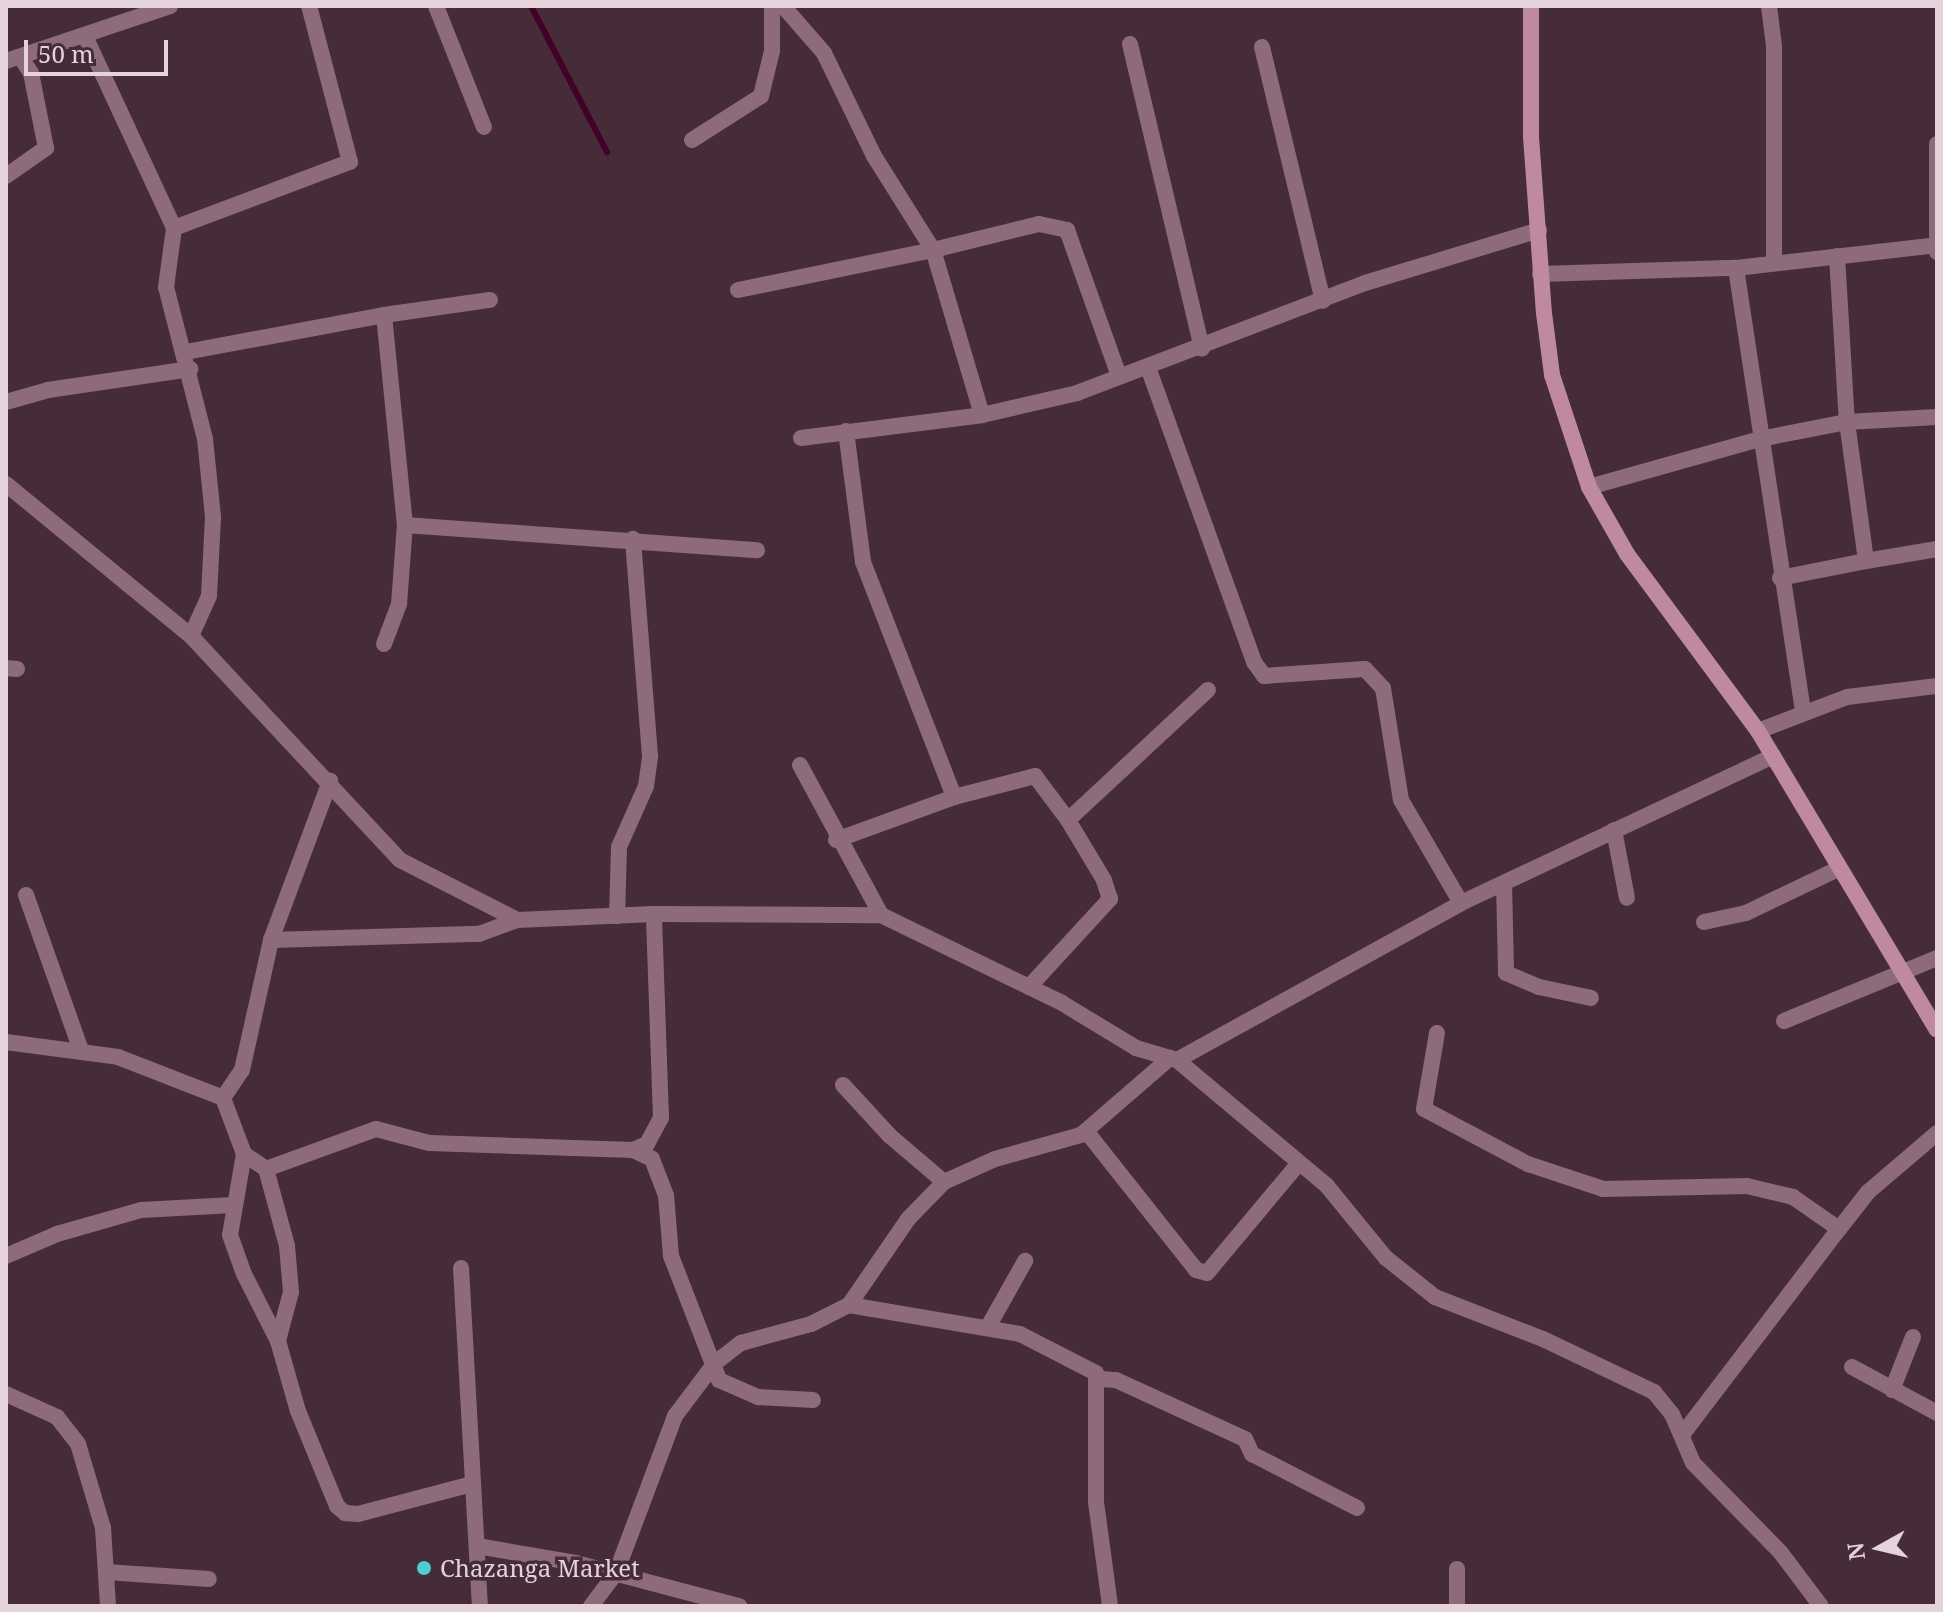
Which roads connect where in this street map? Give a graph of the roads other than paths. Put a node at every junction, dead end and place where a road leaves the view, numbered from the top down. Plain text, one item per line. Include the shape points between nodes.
1 (170, 6) edge
2 (309, 6) edge
3 (436, 6) edge
4 (772, 6) edge
5 (783, 6) edge
6 (1531, 6) edge
7 (1769, 6) edge
8 (85, 36) junction
9 (1130, 44) dead end
10 (1262, 47) dead end
11 (14, 60) edge
12 (484, 127) dead end
13 (692, 140) dead end
14 (1937, 144) edge
15 (6, 176) edge
16 (174, 228) junction
17 (1539, 230) junction
18 (1937, 245) edge
19 (933, 250) junction
20 (1937, 252) edge
21 (1837, 256) junction
22 (1774, 260) junction
23 (1736, 268) junction
24 (1540, 274) junction
25 (738, 290) dead end
26 (490, 300) dead end
27 (1323, 301) junction
28 (384, 315) junction
29 (1202, 349) junction
30 (186, 352) junction
31 (190, 369) junction
32 (1149, 370) junction
33 (1119, 376) junction
34 (6, 402) edge
35 (982, 415) junction
36 (1937, 417) edge
37 (1847, 422) junction
38 (846, 431) junction
39 (801, 438) dead end
40 (1760, 439) junction
41 (6, 484) edge
42 (1589, 487) junction
43 (405, 525) junction
44 (633, 539) junction
45 (1937, 549) edge
46 (757, 550) dead end
47 (1866, 561) junction
48 (1780, 578) junction
49 (191, 636) junction
50 (384, 644) dead end
51 (1937, 686) edge
52 (1208, 690) dead end
53 (1803, 712) junction
54 (1758, 731) junction
55 (1773, 756) junction
56 (800, 765) dead end
57 (330, 781) junction
58 (954, 797) junction
59 (1068, 820) junction
60 (1614, 830) junction
61 (836, 840) junction
62 (1838, 869) junction
63 (1504, 883) junction
64 (26, 895) dead end
65 (1627, 898) dead end
66 (1461, 903) junction
67 (654, 914) junction
68 (881, 915) junction
69 (617, 916) junction
70 (517, 920) junction
71 (1704, 922) dead end
72 (271, 940) junction
73 (1937, 958) edge
74 (1900, 970) junction
75 (1029, 987) junction
76 (1591, 998) dead end
77 (1784, 1021) dead end
78 (1937, 1030) edge
79 (1437, 1033) dead end
80 (6, 1042) edge
81 (81, 1050) junction
82 (1173, 1059) junction
83 (843, 1085) dead end
84 (223, 1098) junction
85 (1086, 1131) junction
86 (1937, 1133) edge
87 (633, 1150) junction
88 (244, 1154) junction
89 (1299, 1163) junction
90 (266, 1169) junction
91 (944, 1182) junction
92 (233, 1205) junction
93 (1839, 1229) junction
94 (6, 1256) edge
95 (1025, 1261) dead end
96 (461, 1268) dead end
97 (849, 1305) junction
98 (988, 1327) junction
99 (1913, 1337) dead end
100 (278, 1341) junction
101 (715, 1363) junction
102 (1852, 1367) dead end
103 (1100, 1379) junction
104 (1892, 1390) junction
105 (6, 1394) edge
106 (813, 1400) dead end
107 (1937, 1413) edge
108 (1682, 1435) junction
109 (472, 1484) junction
110 (1357, 1508) dead end
111 (477, 1546) junction
112 (1457, 1569) dead end
113 (106, 1572) junction
114 (616, 1573) junction
115 (209, 1579) dead end
116 (108, 1606) edge
117 (480, 1606) edge
118 (591, 1606) edge
119 (739, 1606) edge
120 (1110, 1606) edge
121 (1457, 1606) edge
122 (1821, 1606) edge

1 - 8 street
2 - 16 street via 350,162
3 - 12 street
4 - 13 street via 772,51 761,96
5 - 19 street via 824,53 874,156
6 - 17 street
7 - 22 street via 1774,46
8 - 11 street
8 - 16 street
9 - 29 street
10 - 27 street
11 - 15 street via 31,73 46,148
14 - 18 street
16 - 30 street via 166,287
17 - 24 street
17 - 27 street
18 - 20 street
18 - 21 street
19 - 25 street
19 - 33 street via 1039,224 1067,230
19 - 35 street
21 - 22 street
21 - 37 street
22 - 23 street
23 - 24 street
23 - 40 street
24 - 42 street via 1552,375
26 - 28 street
27 - 29 street
28 - 30 street
28 - 43 street
29 - 32 street
30 - 31 street
31 - 34 street via 48,390
31 - 49 street via 205,439 213,517 209,596
32 - 33 street
32 - 66 street via 1254,662 1264,676 1365,669 1383,688 1401,800
33 - 35 street via 1077,393
35 - 38 street
36 - 37 street
37 - 40 street
37 - 47 street
38 - 39 street
38 - 58 street via 863,562
40 - 42 street
40 - 48 street
41 - 49 street
42 - 54 street via 1627,554
43 - 44 street
43 - 50 street via 399,604
44 - 46 street
44 - 69 street via 650,756 646,786 619,847
45 - 47 street
47 - 48 street
48 - 53 street
49 - 57 street
51 - 53 street via 1847,697
52 - 59 street
53 - 54 street
54 - 55 street
55 - 60 street
55 - 62 street
56 - 61 street
57 - 70 street via 400,860
57 - 72 street
58 - 59 street via 1035,776
58 - 61 street
59 - 75 street via 1110,899
60 - 63 street
60 - 65 street
61 - 68 street
62 - 71 street via 1746,913
62 - 74 street
63 - 66 street
63 - 76 street via 1506,973
64 - 81 street
66 - 82 street
67 - 68 street
67 - 69 street
67 - 87 street via 661,1118 643,1149
68 - 75 street
69 - 70 street
70 - 72 street via 479,934
72 - 84 street via 242,1070
73 - 74 street
74 - 77 street
74 - 78 street
75 - 82 street via 1136,1048
79 - 93 street via 1424,1109 1495,1149 1603,1189 1747,1186 1778,1193 1793,1197
80 - 81 street
81 - 84 street via 118,1057
82 - 85 street
82 - 89 street
83 - 91 street via 890,1136
84 - 88 street
85 - 89 street via 1196,1270 1207,1273
85 - 91 street via 995,1159
86 - 93 street via 1868,1192
87 - 90 street via 429,1143 376,1129
87 - 101 street via 652,1159 666,1195 671,1256
88 - 90 street
88 - 92 street
89 - 108 street via 1327,1186 1386,1258 1435,1297 1637,1382 1654,1392
90 - 100 street via 287,1246 291,1292
91 - 97 street via 908,1219
92 - 94 street via 141,1210 57,1234
92 - 100 street via 230,1235
93 - 108 street
95 - 98 street
96 - 109 street
97 - 98 street
97 - 101 street via 811,1324 741,1343
98 - 103 street via 1038,1341 1089,1367
99 - 104 street
100 - 109 street via 298,1411 337,1506 345,1513
101 - 106 street via 719,1380 732,1388 758,1397
101 - 114 street via 675,1416
102 - 104 street
103 - 110 street via 1116,1380 1245,1439 1252,1454
103 - 120 street via 1096,1502
104 - 107 street
105 - 113 street via 57,1417 78,1444 103,1528
108 - 122 street via 1693,1463 1713,1488 1781,1553
109 - 111 street
111 - 114 street
111 - 117 street
112 - 121 street
113 - 115 street
113 - 116 street
114 - 118 street
114 - 119 street

